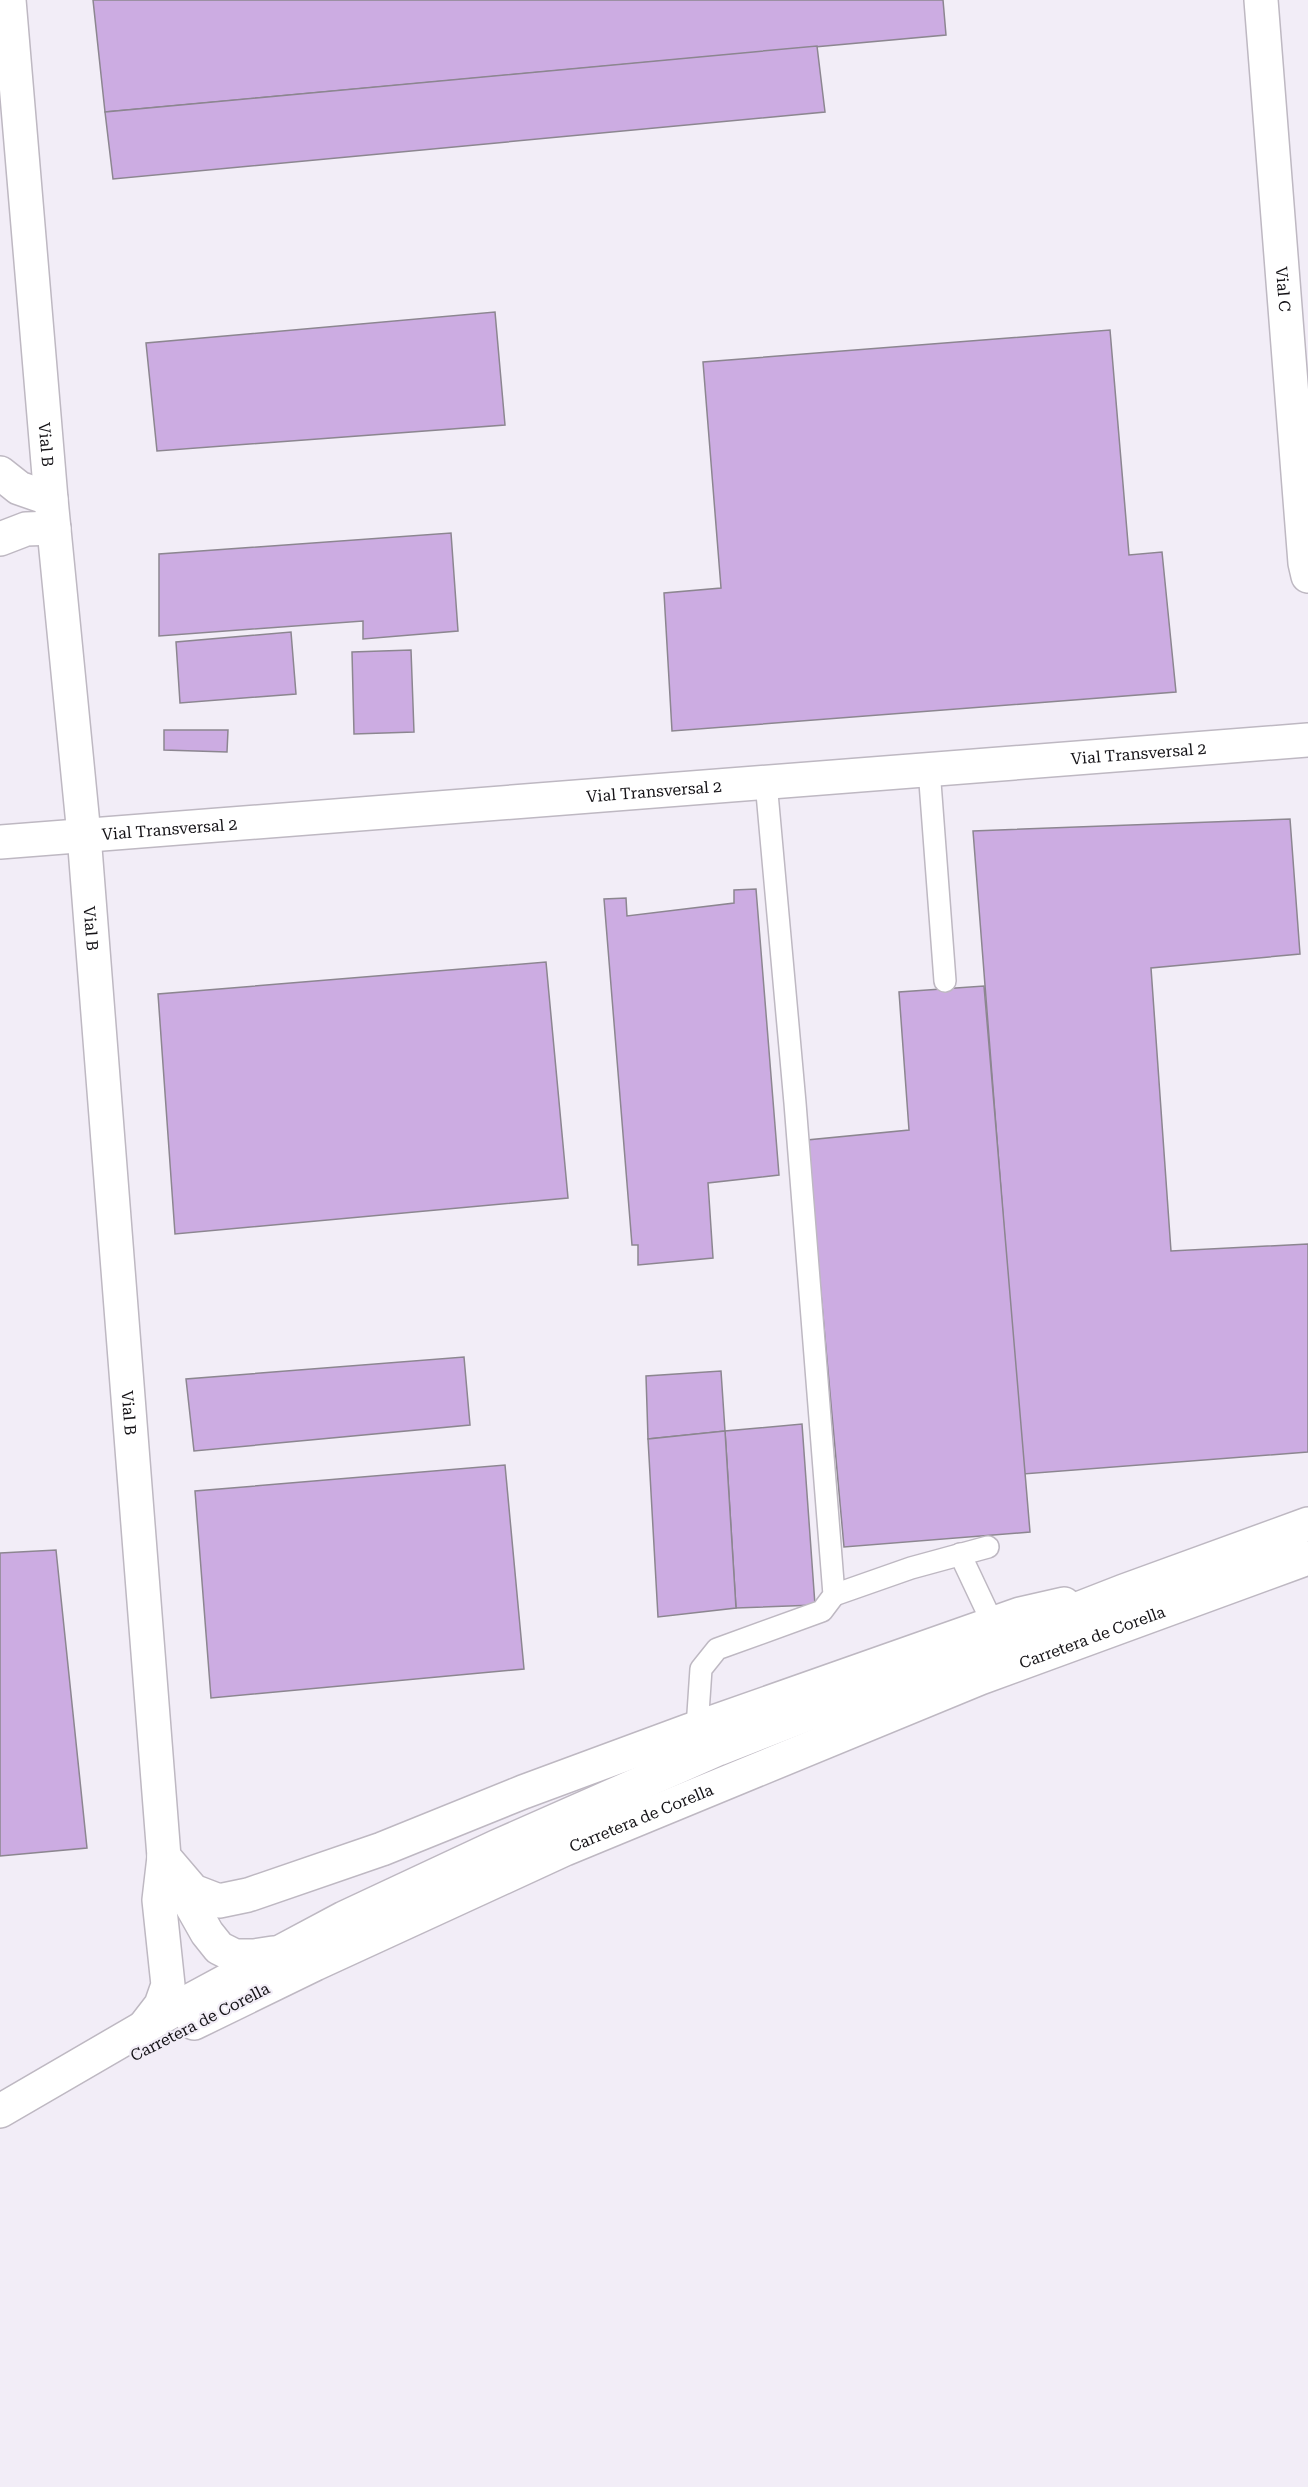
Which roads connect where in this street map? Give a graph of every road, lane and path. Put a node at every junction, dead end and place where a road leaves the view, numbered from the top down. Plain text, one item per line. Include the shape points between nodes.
1 (9, 0) edge
2 (1261, 0) edge
3 (0, 473) edge
4 (52, 513) junction
5 (0, 539) edge
6 (1308, 576) edge
7 (1308, 740) edge
8 (930, 769) junction
9 (766, 782) junction
10 (84, 835) junction
11 (0, 842) edge
12 (945, 981) dead end
13 (1308, 1524) edge
14 (988, 1547) dead end
15 (960, 1554) junction
16 (1308, 1558) edge
17 (1124, 1591) junction
18 (834, 1595) junction
19 (993, 1624) junction
20 (745, 1712) junction
21 (697, 1728) junction
22 (164, 1857) junction
23 (398, 1893) junction
24 (282, 1951) junction
25 (143, 2028) junction
26 (0, 2111) edge
27 (0, 2134) edge

1 - 4 street, Vial B
2 - 6 street, Vial C
3 - 4 street
4 - 5 street
4 - 10 street, Vial B
7 - 8 street, Vial Transversal 2
8 - 9 street, Vial Transversal 2
8 - 12 lane
9 - 10 street, Vial Transversal 2
9 - 18 lane
10 - 11 street, Vial Transversal 2
10 - 22 street, Vial B
13 - 17 street, Carretera de Corella
14 - 15 lane
15 - 18 lane
15 - 19 lane
16 - 27 street, Carretera de Corella via 980,1678 566,1849 161,2039
17 - 19 street, Carretera de Corella via 1020,1614
17 - 23 street, Carretera de Corella via 718,1749
18 - 21 lane via 822,1611 717,1649 701,1669
19 - 20 street, Carretera de Corella
20 - 21 street, Carretera de Corella
20 - 23 street via 736,1726 497,1832 434,1866
21 - 22 street, Carretera de Corella via 382,1849 248,1895 219,1901 193,1891
22 - 24 street via 219,1948 235,1956
22 - 25 street via 159,1900 168,1985 161,2006
23 - 24 street, Carretera de Corella
24 - 25 street, Carretera de Corella
25 - 26 street, Carretera de Corella

